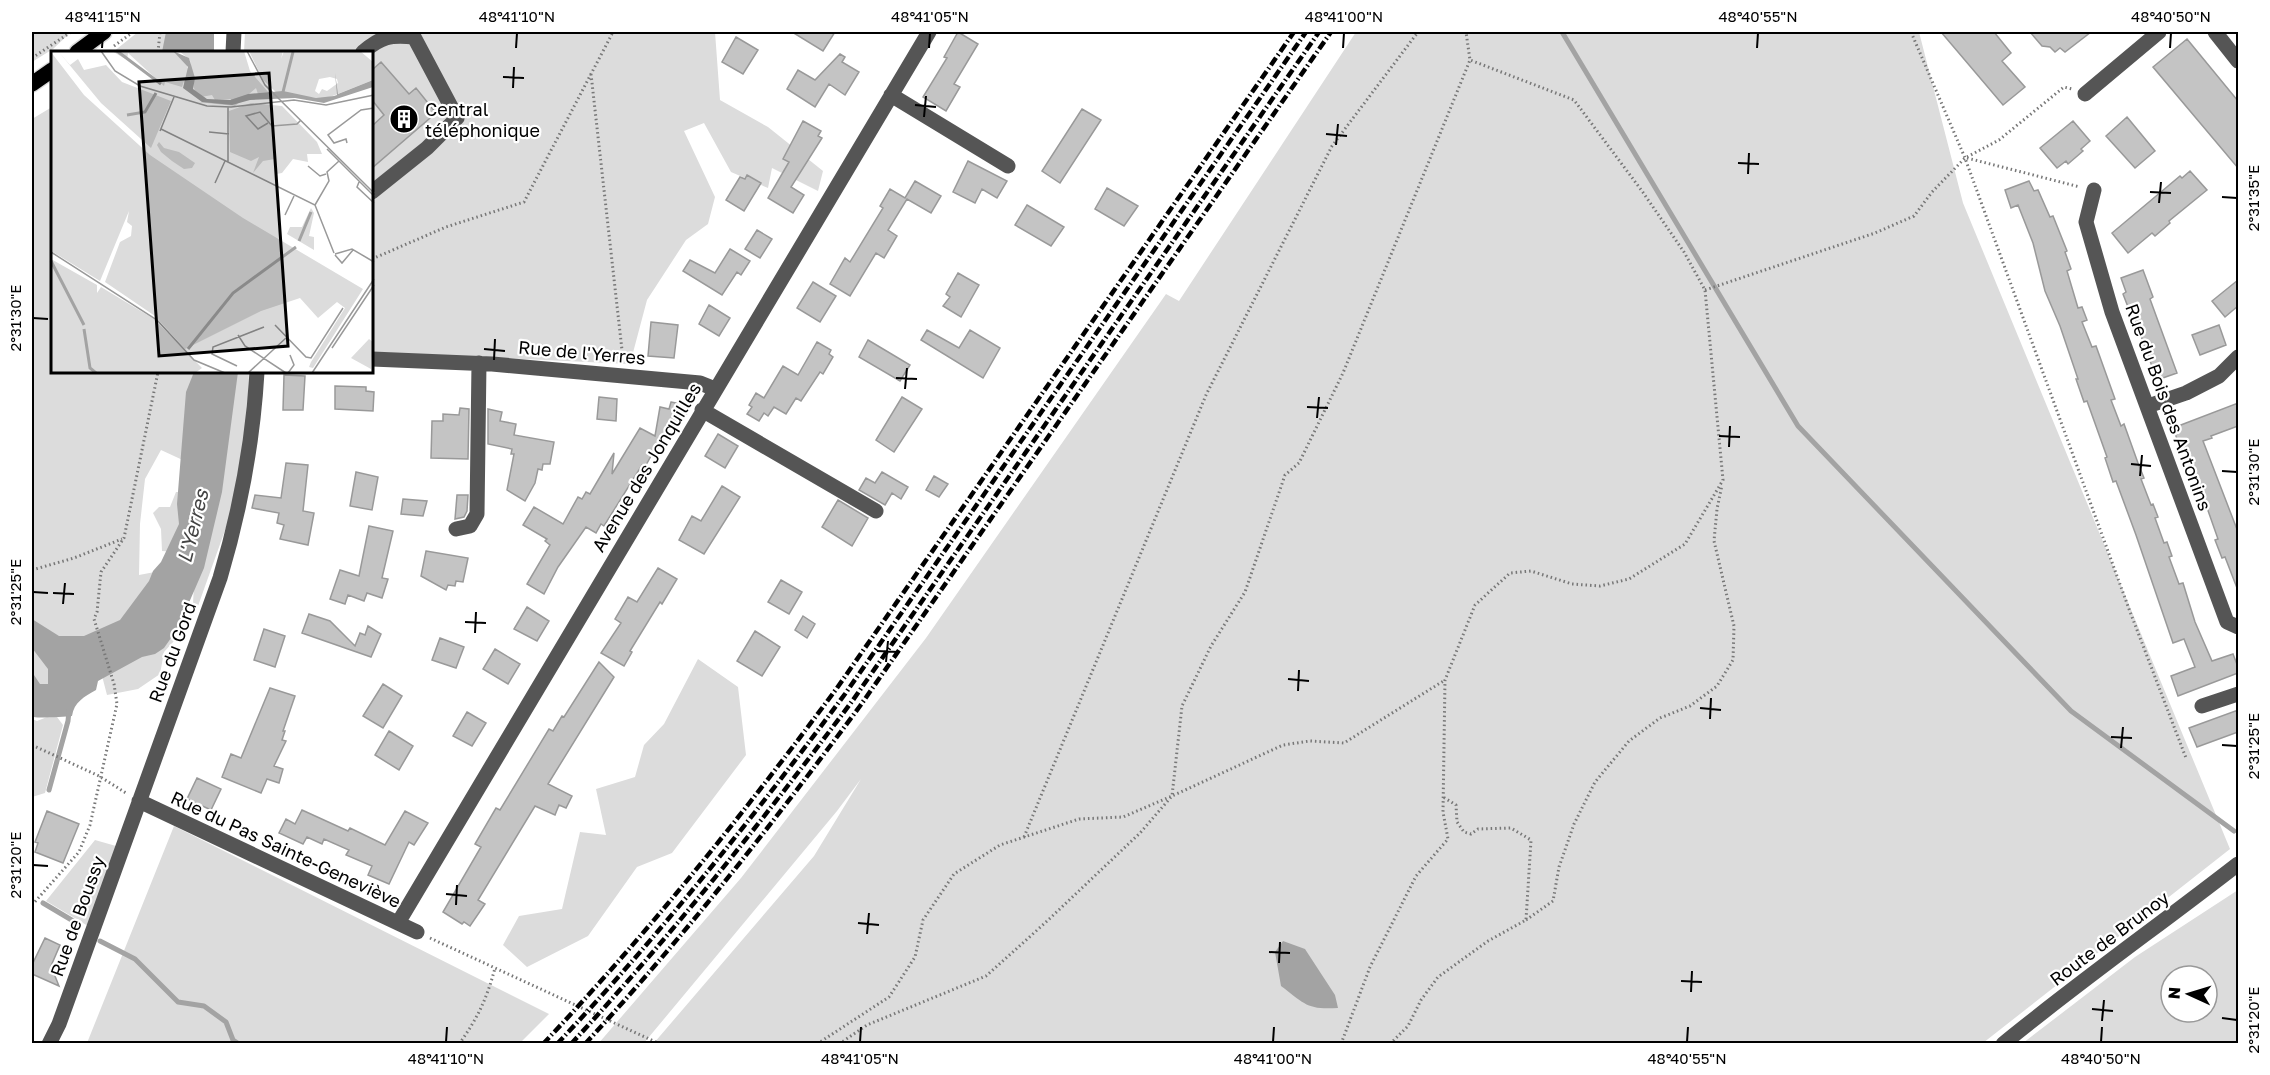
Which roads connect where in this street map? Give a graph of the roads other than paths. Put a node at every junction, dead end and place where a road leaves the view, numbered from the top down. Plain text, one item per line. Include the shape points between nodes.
1 (234, 32) edge
2 (929, 32) edge
3 (2158, 32) edge
4 (2215, 32) edge
5 (416, 34) edge
6 (98, 36) edge
7 (77, 51) edge
8 (233, 51) edge
9 (364, 51) edge
10 (2238, 61) edge
11 (51, 71) edge
12 (32, 84) edge
13 (2085, 94) road end
14 (891, 95) junction
15 (1008, 166) dead end
16 (374, 190) edge
17 (2094, 190) road end
18 (2238, 357) edge
19 (374, 359) edge
20 (479, 363) junction
21 (257, 374) edge
22 (715, 389) junction
23 (2148, 406) junction
24 (702, 410) junction
25 (876, 510) dead end
26 (456, 529) dead end
27 (2238, 627) edge
28 (2238, 694) edge
29 (2202, 706) dead end
30 (139, 801) junction
31 (2238, 864) edge
32 (398, 922) junction
33 (417, 932) road end
34 (49, 1044) edge
35 (2003, 1044) edge

1 - 8 street
2 - 14 street, Avenue des Jonquilles
3 - 13 street
4 - 10 street
5 - 9 street via 391,35
5 - 16 street via 458,118
6 - 7 main road
11 - 12 main road
14 - 15 street
14 - 22 street, Avenue des Jonquilles
17 - 23 street, Rue du Bois des Antonins via 2086,222 2112,312
18 - 23 street via 2219,376
19 - 20 street, Rue de l'Yerres
20 - 22 street, Rue de l'Yerres via 700,383
20 - 26 street via 477,514 470,525
21 - 30 street, Rue du Gord via 233,533
22 - 24 street, Avenue des Jonquilles
23 - 27 street, Rue du Bois des Antonins via 2227,622
24 - 25 street
24 - 32 street, Avenue des Jonquilles
28 - 29 street
30 - 32 street, Rue du Pas Sainte-Geneviève
30 - 34 street, Rue de Boussy
31 - 35 street, Route de Brunoy
32 - 33 street, Rue du Pas Sainte-Geneviève

